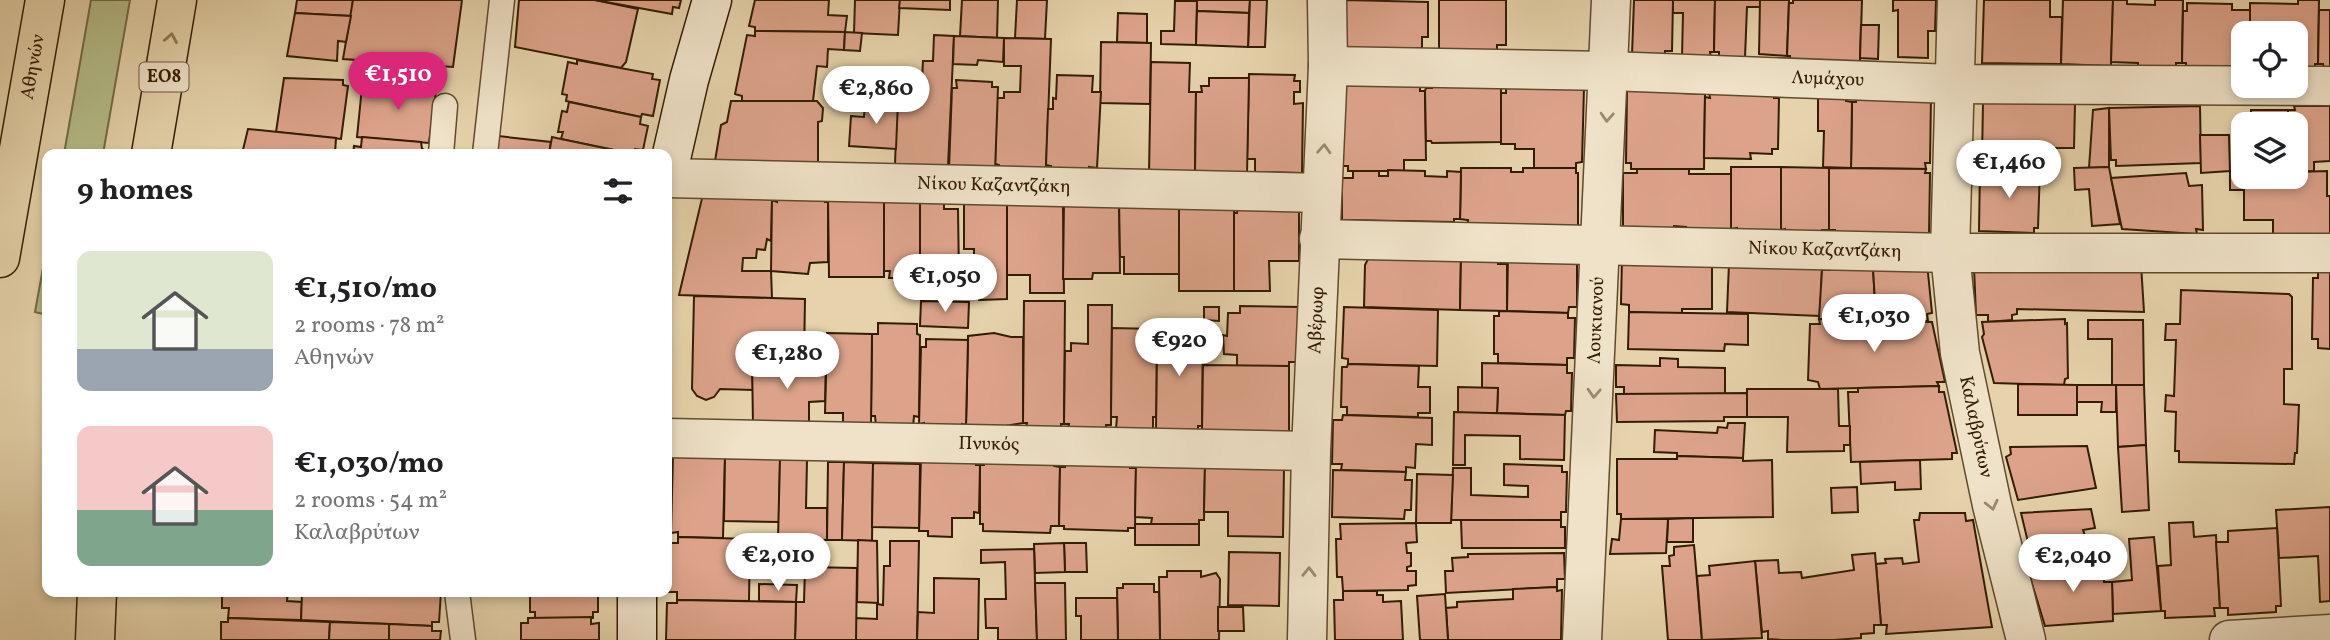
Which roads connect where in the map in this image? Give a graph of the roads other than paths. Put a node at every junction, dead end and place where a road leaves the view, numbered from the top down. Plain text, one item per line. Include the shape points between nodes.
1 (45, 0) edge
2 (177, 0) edge
3 (502, 0) edge
4 (712, 0) edge
5 (1327, 0) edge
6 (1611, 0) edge
7 (1957, 0) edge
8 (1328, 66) junction
9 (1609, 71) junction
10 (1954, 84) junction
11 (2330, 86) edge
12 (445, 106) dead end
13 (152, 149) edge
14 (441, 149) edge
15 (486, 149) edge
16 (672, 155) edge
17 (672, 177) edge
18 (1322, 193) junction
19 (1319, 239) junction
20 (1601, 243) junction
21 (1950, 253) junction
22 (2330, 253) edge
23 (0, 258) edge
24 (672, 438) edge
25 (1311, 451) junction
26 (97, 597) edge
27 (458, 597) edge
28 (638, 597) edge
29 (2330, 634) edge
30 (95, 640) edge
31 (463, 640) edge
32 (637, 640) edge
33 (1307, 640) edge
34 (1582, 640) edge
35 (2026, 640) edge
36 (2229, 640) edge

1 - 23 highway, Αθηνών
13 -> 2 highway, ΕΟ8
3 - 15 lane
4 - 16 street
5 - 8 street, Αβέρωφ
6 - 9 street, Λουκιανού
7 - 10 street, Καλαβρύτων
8 - 9 street, Λυμάχου
18 -> 8 street, Αβέρωφ
9 - 10 street, Λυμάχου
9 -> 20 street, Λουκιανού
10 - 11 street, Λυμάχου
10 - 21 street, Καλαβρύτων
12 - 14 lane
17 - 18 street, Νίκου Καζαντζάκη
18 - 19 street, Αβέρωφ
19 - 20 street, Νίκου Καζαντζάκη
19 - 25 street, Αβέρωφ
20 - 21 street, Νίκου Καζαντζάκη
20 -> 34 street, Λουκιανού
21 - 22 street, Νίκου Καζαντζάκη
21 -> 35 street, Καλαβρύτων via 1960,353
24 - 25 street, Πνυκός
33 -> 25 street, Αβέρωφ
26 - 30 highway
27 - 31 lane
28 - 32 street
29 - 36 street

